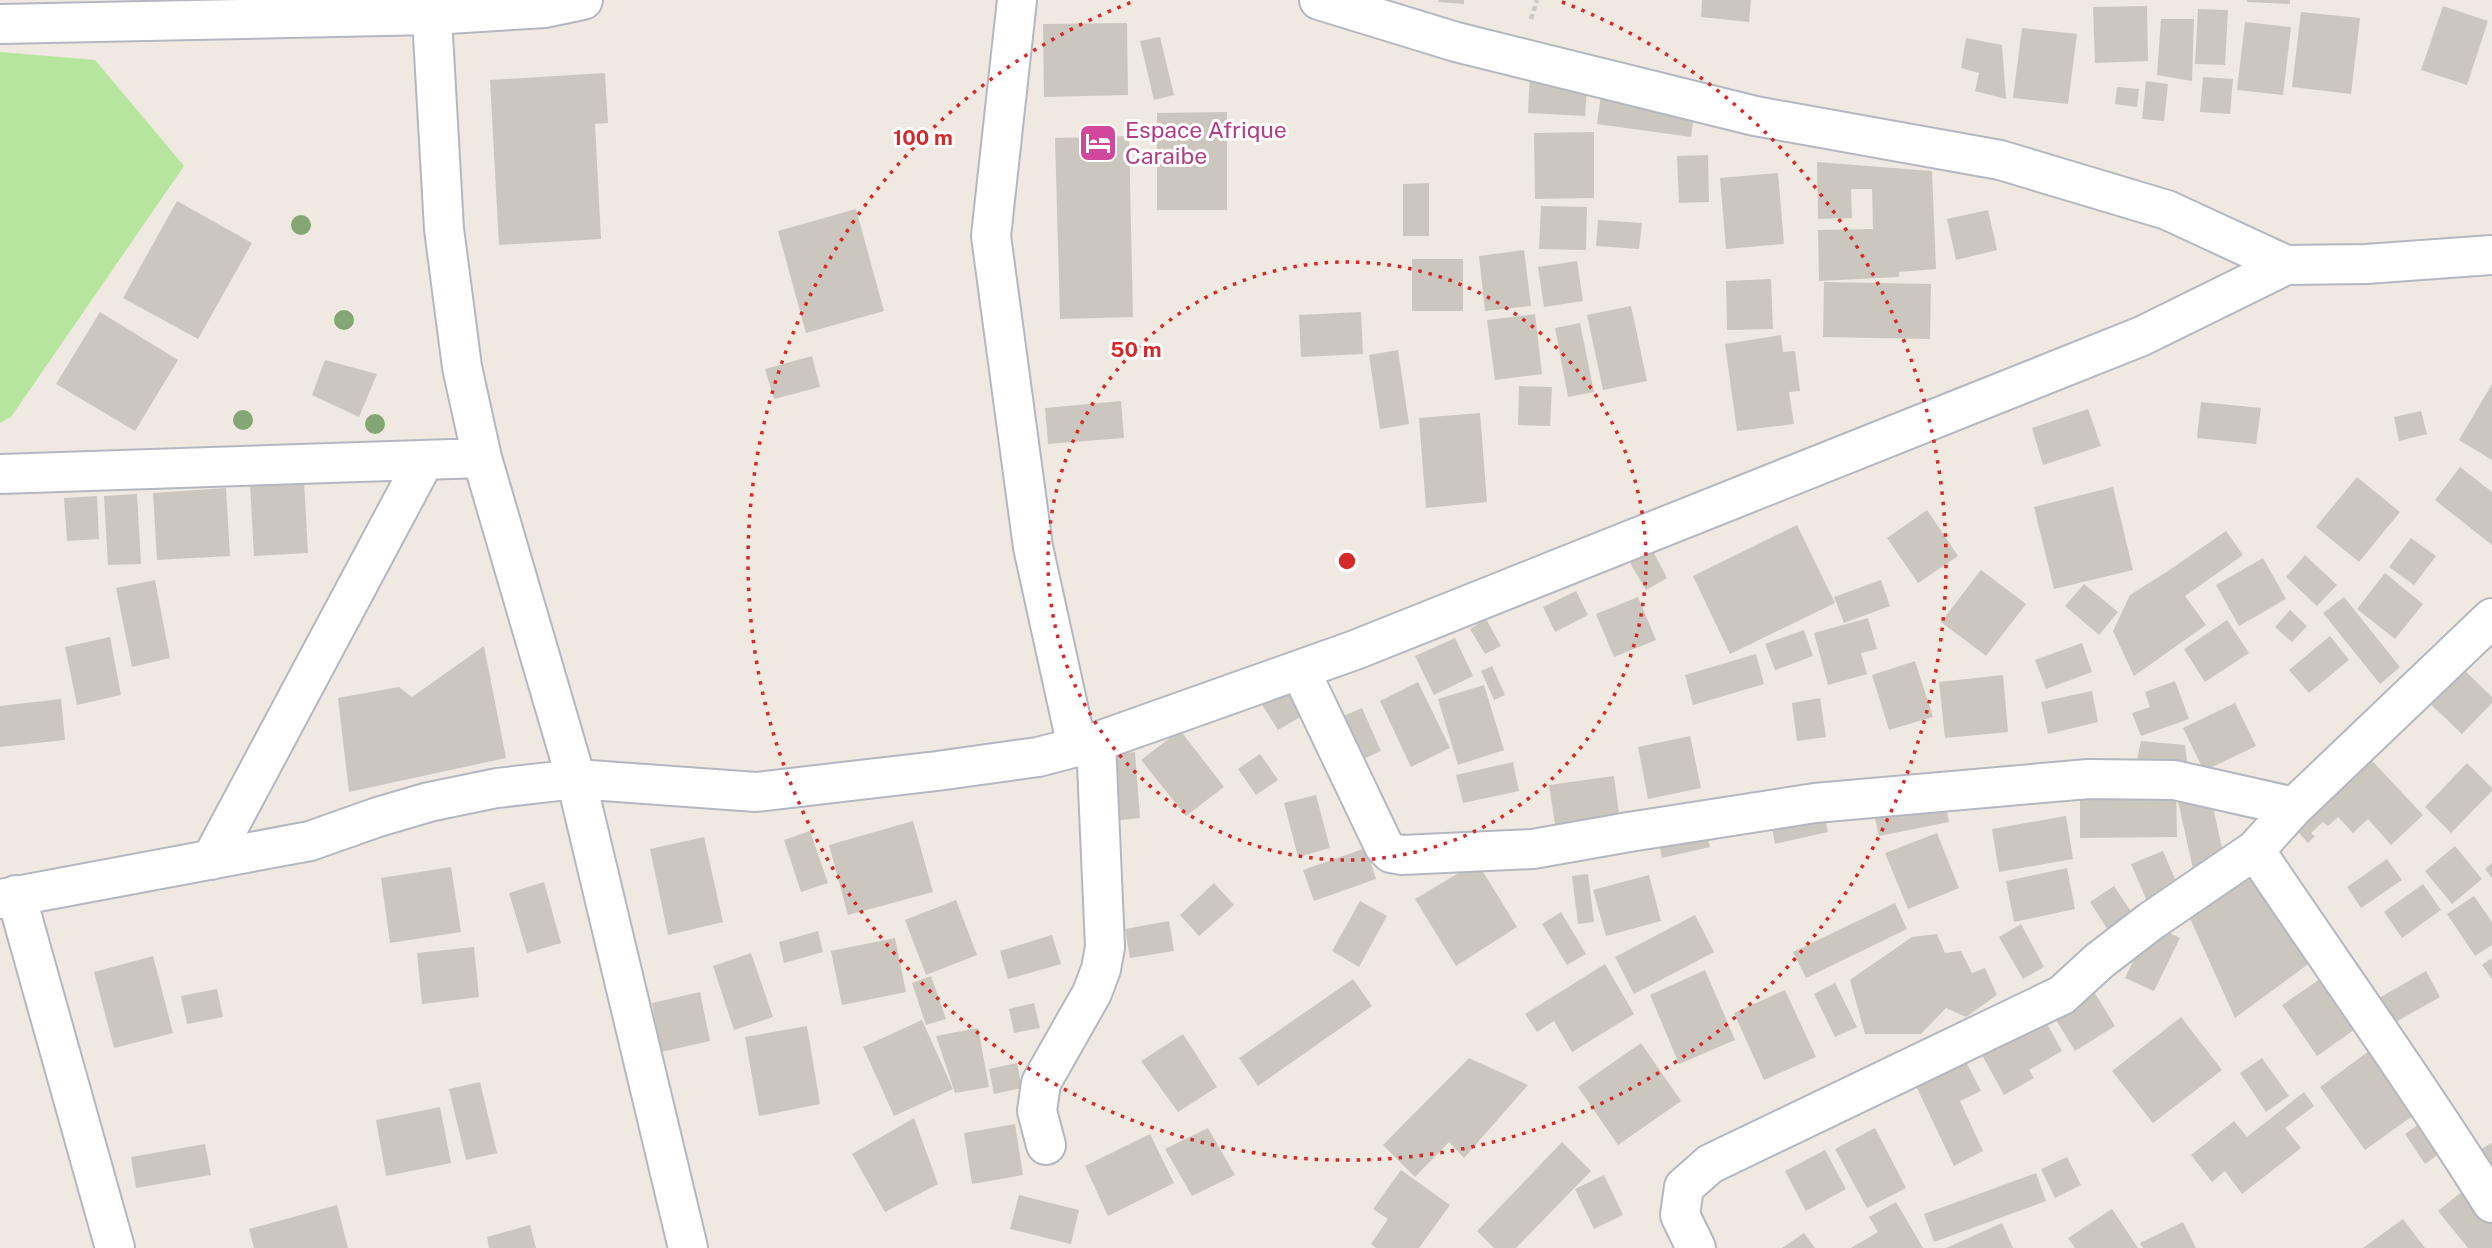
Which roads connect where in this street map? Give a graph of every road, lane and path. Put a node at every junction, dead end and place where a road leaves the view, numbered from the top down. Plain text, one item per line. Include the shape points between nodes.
1 (583, 0) edge
2 (1017, 0) edge
3 (1319, 0) edge
4 (431, 8) edge
5 (0, 24) edge
6 (2492, 255) edge
7 (2286, 265) junction
8 (482, 458) junction
9 (424, 461) junction
10 (0, 474) edge
11 (2492, 618) edge
12 (1300, 670) junction
13 (1087, 744) junction
14 (576, 779) junction
15 (2294, 807) junction
16 (2255, 850) junction
17 (211, 860) junction
18 (8, 897) edge
19 (1046, 1145) dead end
20 (2492, 1203) edge
21 (115, 1248) edge
22 (688, 1248) edge
23 (1696, 1248) edge

1 - 4 street via 545,8
2 - 13 street via 991,236 1033,547
3 - 7 street via 1456,42 1755,116 2000,160 2167,210
4 - 5 street
4 - 8 street via 444,229 462,367
6 - 7 street
7 - 12 street via 2142,336
8 - 9 street
8 - 14 street
9 - 10 street
9 - 17 street
11 - 15 street
12 - 13 street
12 - 15 street via 1384,846 1402,855 1533,849 1815,803 2088,779 2174,780
13 - 14 street via 1038,757 950,770 756,792
13 - 19 street via 1105,947 1092,993 1041,1083 1037,1111
14 - 17 street via 429,802 310,841
14 - 22 street
15 - 16 street
16 - 20 street
16 - 23 street via 2151,920 2062,995 1710,1164 1684,1187 1680,1216
17 - 18 street
18 - 21 street

